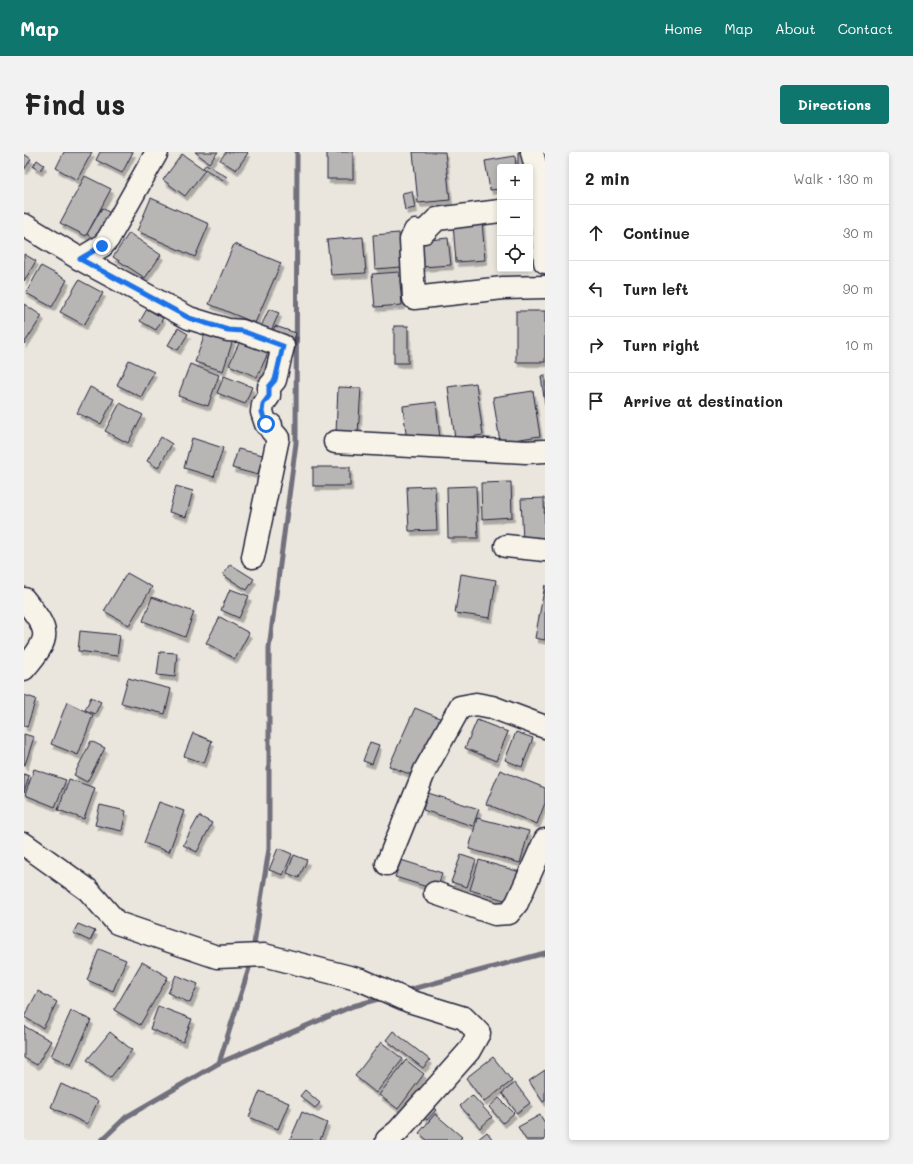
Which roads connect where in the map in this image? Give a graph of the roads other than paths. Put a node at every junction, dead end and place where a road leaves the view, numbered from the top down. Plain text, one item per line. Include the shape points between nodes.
1 (157, 152) edge
2 (532, 152) edge
3 (540, 210) edge
4 (497, 211) edge
5 (24, 225) edge
6 (80, 259) junction
7 (545, 262) edge
8 (545, 287) edge
9 (335, 442) dead end
10 (545, 451) edge
11 (506, 546) dead end
12 (545, 550) edge
13 (253, 557) dead end
14 (24, 599) edge
15 (24, 669) edge
16 (545, 726) edge
17 (545, 840) edge
18 (24, 844) edge
19 (387, 864) dead end
20 (435, 893) dead end
21 (396, 1137) edge

1 - 6 street via 108,239 102,246
2 - 3 street
3 - 7 street
4 - 8 street via 437,220 424,232 415,231 411,240 414,298 503,288
5 - 6 street
6 - 13 street via 189,318 228,330 242,331 283,346 275,380 269,387 269,396 263,404 262,412 266,424 271,425 271,430 278,438
9 - 10 street
11 - 12 street
14 - 15 street via 42,621 45,634 42,646
16 - 19 street via 492,707 476,704 460,707 425,770
17 - 20 street via 517,903 509,913 495,914
18 - 21 street via 88,890 117,923 217,956 264,955 362,980 409,1001 464,1018 479,1033 469,1052

